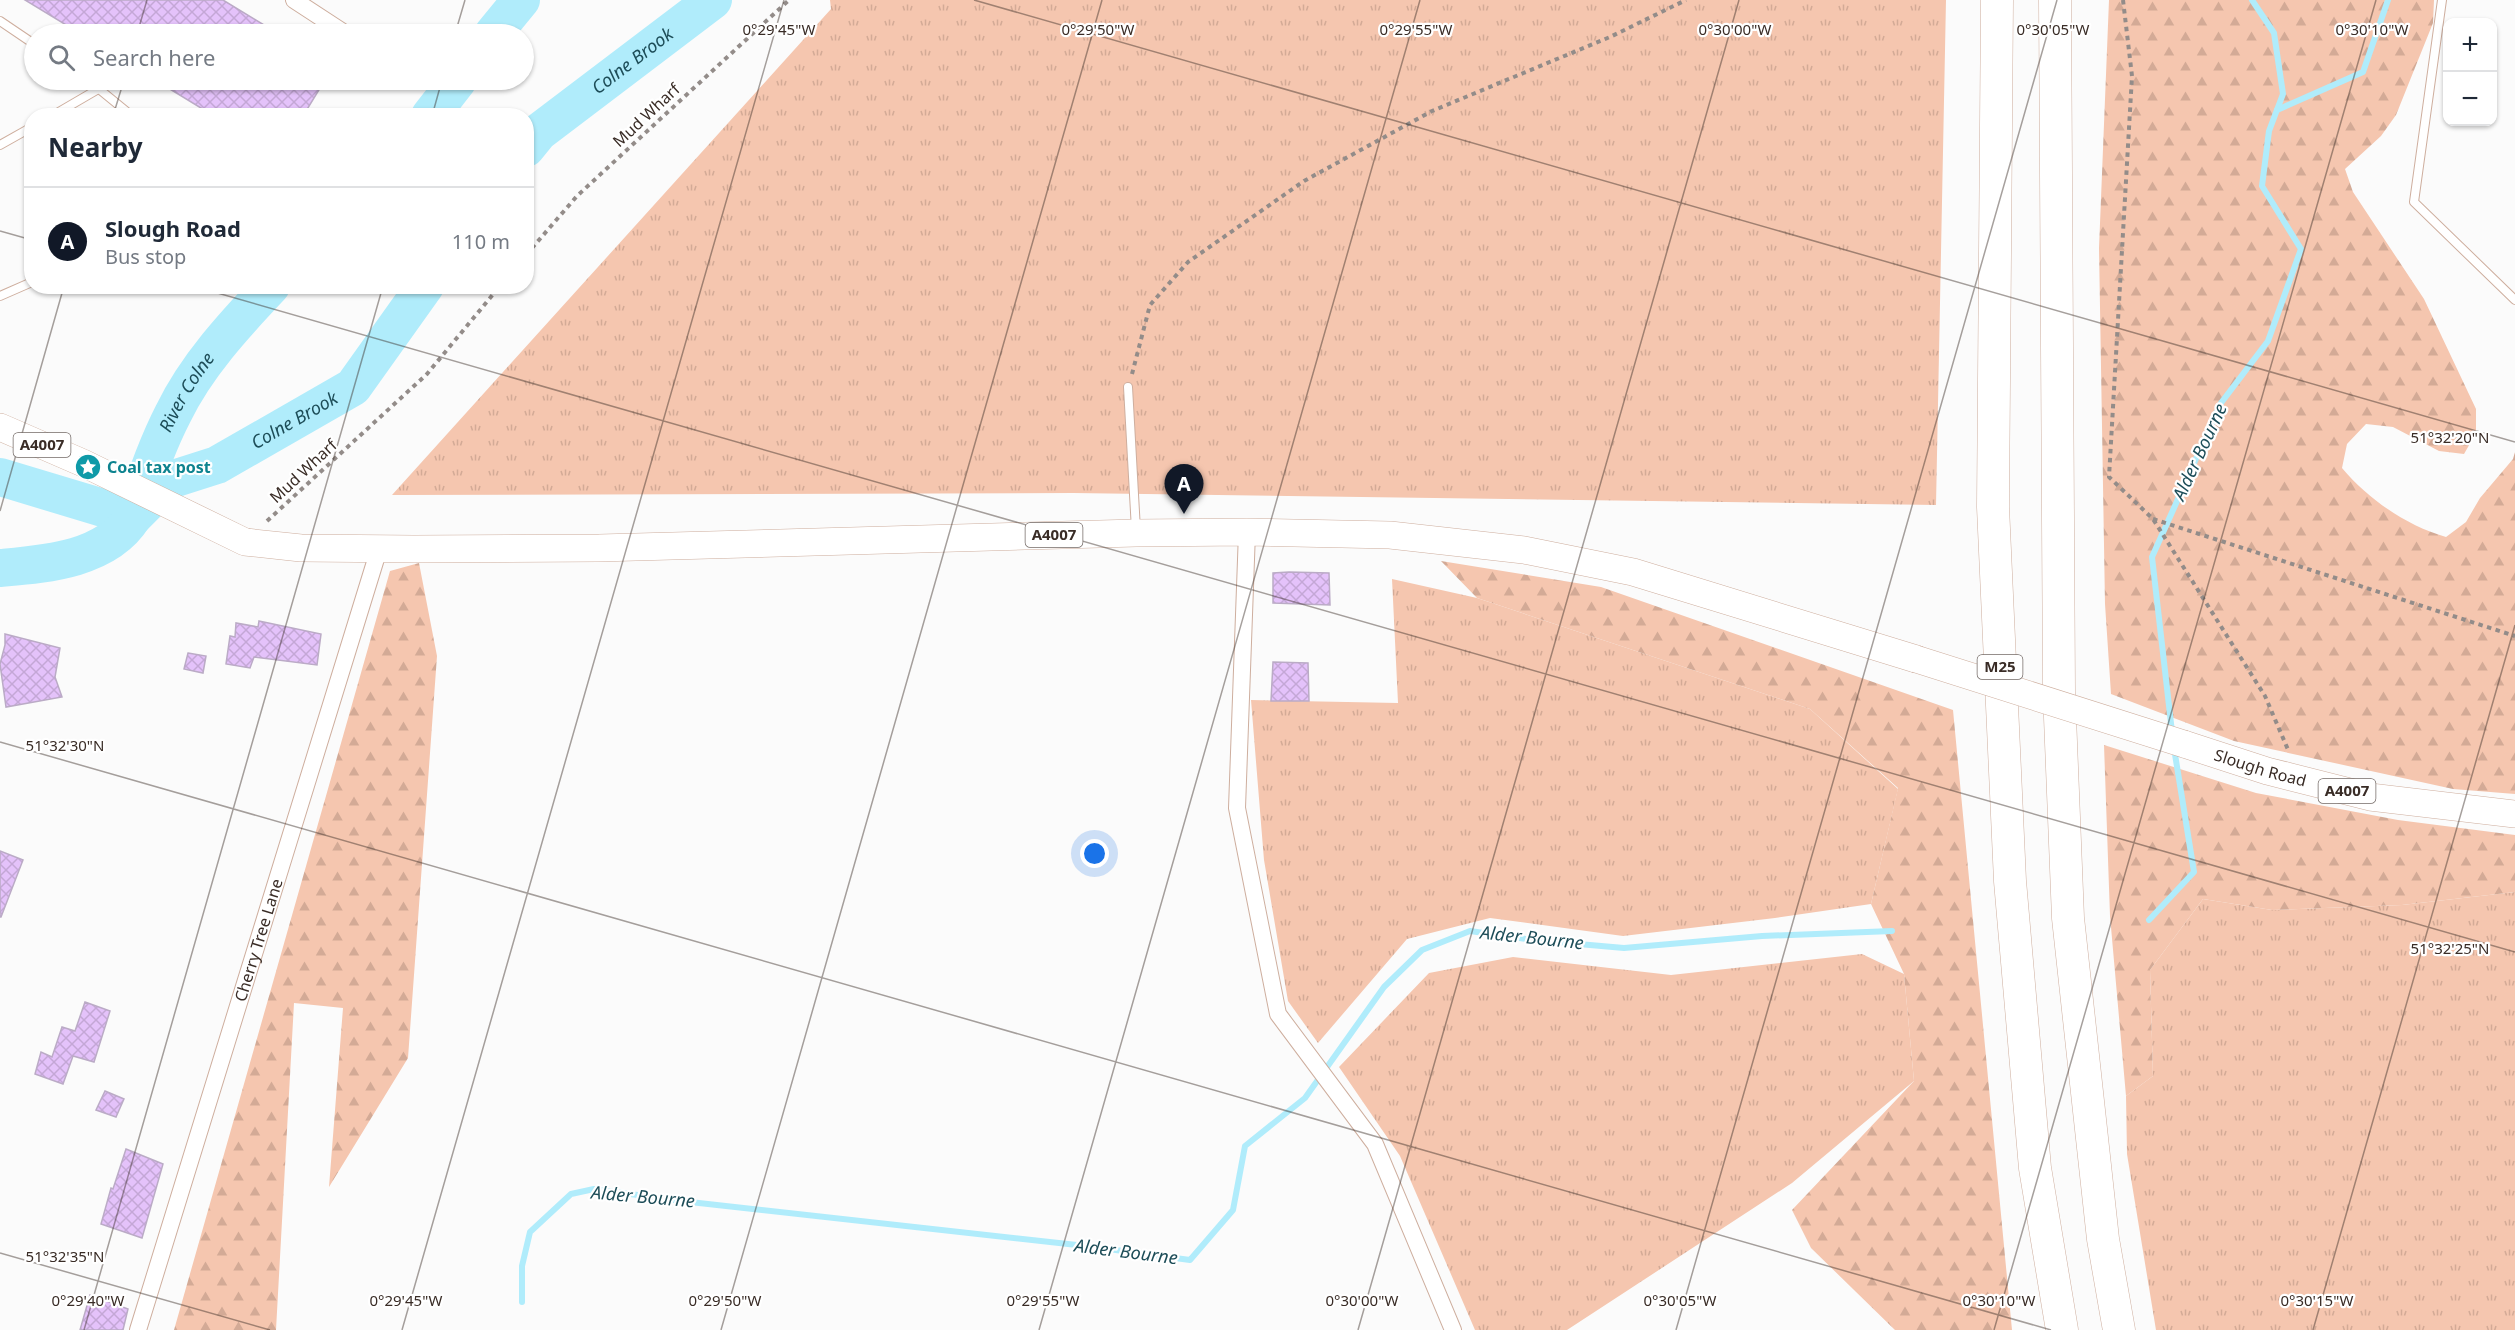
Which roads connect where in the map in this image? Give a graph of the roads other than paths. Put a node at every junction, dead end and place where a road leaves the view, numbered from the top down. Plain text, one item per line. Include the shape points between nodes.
1 (294, 0) edge
2 (1997, 0) edge
3 (2055, 0) edge
4 (2442, 0) edge
5 (0, 21) edge
6 (331, 24) edge
7 (24, 37) edge
8 (97, 90) edge
9 (102, 90) edge
10 (66, 108) edge
11 (123, 108) edge
12 (24, 132) edge
13 (0, 145) edge
14 (24, 286) edge
15 (0, 296) edge
16 (2515, 300) edge
17 (1128, 387) road end
18 (0, 427) edge
19 (1247, 532) junction
20 (1136, 533) junction
21 (380, 549) junction
22 (2515, 814) edge
23 (138, 1330) edge
24 (1454, 1330) edge
25 (2062, 1330) edge
26 (2119, 1330) edge

1 - 6 street
2 - 25 highway, M25 via 1993,507 2009,857 2035,1168
3 - 26 highway via 2059,692 2068,918 2103,1239
4 - 16 lane via 2414,202
5 - 7 lane
8 - 10 lane
9 - 11 lane
12 - 13 lane
14 - 15 lane
17 - 20 lane
18 - 21 main road, A4007 via 245,542 302,548
19 - 20 main road, A4007
19 - 22 main road, Slough Road / A4007, bridge via 1390,535 1524,550 1633,572 2301,779 2370,797
19 - 24 street via 1237,808 1278,1014 1375,1144
20 - 21 main road, A4007 via 599,548
21 - 23 street, Cherry Tree Lane

